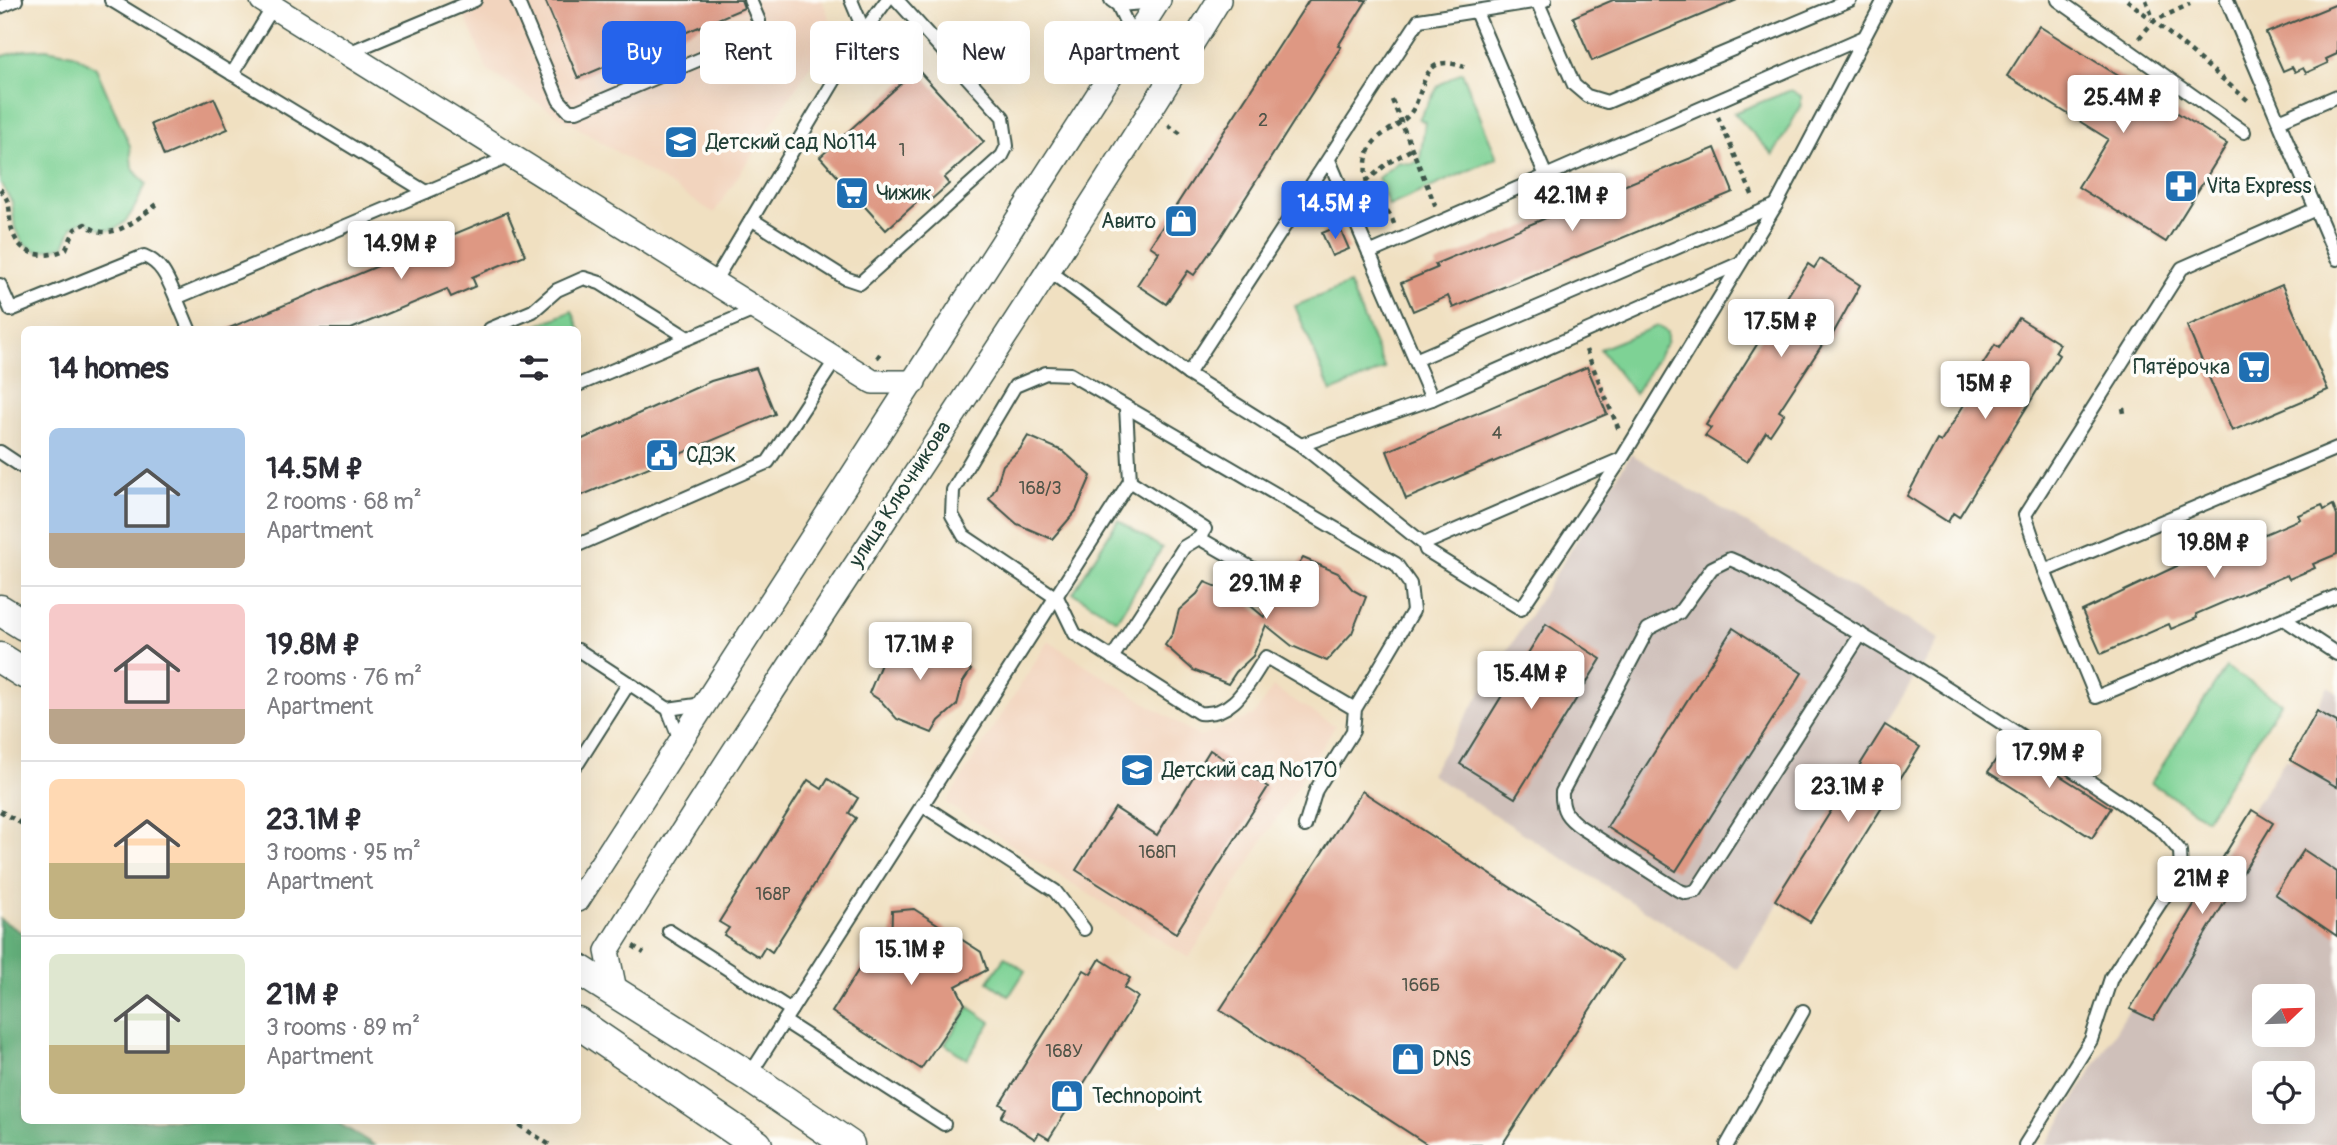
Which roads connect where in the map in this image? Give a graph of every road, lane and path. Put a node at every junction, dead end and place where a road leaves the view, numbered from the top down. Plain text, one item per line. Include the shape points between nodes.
1 (16, 0) edge
2 (111, 0) edge
3 (475, 0) edge
4 (517, 0) edge
5 (750, 0) edge
6 (851, 0) edge
7 (887, 0) edge
8 (897, 0) edge
9 (1219, 0) edge
10 (1850, 0) edge
11 (1884, 0) edge
12 (2057, 0) edge
13 (2127, 0) edge
14 (2146, 0) edge
15 (2227, 0) edge
16 (1158, 1) edge
17 (1542, 1) edge
18 (1115, 2) edge
19 (267, 3) edge
20 (2190, 4) dead end
21 (0, 7) edge
22 (1476, 12) junction
23 (860, 21) edge
24 (871, 21) edge
25 (1125, 21) edge
26 (1145, 21) edge
27 (2154, 21) junction
28 (1862, 38) junction
29 (348, 54) junction
30 (1464, 67) dead end
31 (232, 74) junction
32 (832, 84) edge
33 (1105, 84) edge
34 (2337, 96) edge
35 (1392, 100) dead end
36 (1718, 115) dead end
37 (2278, 121) junction
38 (1401, 122) junction
39 (1167, 125) dead end
40 (2244, 132) dead end
41 (1184, 136) dead end
42 (1412, 149) junction
43 (512, 156) junction
44 (1329, 160) junction
45 (1546, 176) junction
46 (1366, 181) junction
47 (0, 189) edge
48 (1357, 189) dead end
49 (426, 192) junction
50 (1754, 200) dead end
51 (160, 202) dead end
52 (1776, 205) junction
53 (1437, 207) dead end
54 (2316, 209) junction
55 (751, 219) junction
56 (1394, 225) dead end
57 (1369, 253) junction
58 (2337, 259) edge
59 (1740, 262) junction
60 (1048, 271) junction
61 (714, 282) junction
62 (0, 285) edge
63 (176, 298) junction
64 (757, 309) junction
65 (5, 313) edge
66 (188, 326) edge
67 (497, 326) edge
68 (688, 338) junction
69 (1586, 350) dead end
70 (836, 359) junction
71 (1415, 360) junction
72 (1188, 374) junction
73 (873, 382) junction
74 (914, 382) junction
75 (581, 384) edge
76 (1432, 398) junction
77 (1126, 407) junction
78 (887, 423) junction
79 (1620, 430) dead end
80 (1301, 445) junction
81 (2337, 447) edge
82 (0, 452) edge
83 (1622, 458) junction
84 (21, 466) edge
85 (1130, 481) junction
86 (1199, 538) junction
87 (581, 544) edge
88 (1424, 544) junction
89 (2044, 571) junction
90 (1268, 577) dead end
91 (2337, 596) edge
92 (1055, 598) junction
93 (0, 610) edge
94 (2284, 619) junction
95 (21, 623) edge
96 (1861, 635) junction
97 (581, 652) edge
98 (2337, 654) edge
99 (0, 657) edge
100 (1112, 658) junction
101 (21, 671) edge
102 (629, 683) junction
103 (703, 704) junction
104 (668, 709) junction
105 (1354, 709) junction
106 (680, 740) junction
107 (581, 758) edge
108 (922, 805) junction
109 (0, 811) edge
110 (21, 823) edge
111 (1305, 826) dead end
112 (581, 895) edge
113 (1084, 929) dead end
114 (668, 931) dead end
115 (581, 972) edge
116 (616, 995) junction
117 (1803, 1011) dead end
118 (788, 1015) junction
119 (581, 1025) edge
120 (748, 1076) junction
121 (517, 1124) edge
122 (944, 1124) dead end
123 (550, 1145) edge
124 (757, 1145) edge
125 (849, 1145) edge
126 (1727, 1145) edge
127 (2025, 1145) edge

1 - 21 lane
2 - 31 lane
3 - 29 lane
4 - 5 lane via 559,100 569,111 577,111 755,36 759,21
6 - 23 lane
7 - 24 lane
8 - 55 lane via 1003,117 1007,145 1002,156 860,283
9 - 60 street, улица Ключникова
10 - 17 lane via 1607,102 1587,96 1574,85
11 - 28 lane
12 - 40 lane
13 - 27 path
14 - 27 path
15 - 37 lane
16 - 18 lane
16 - 26 street
17 - 22 lane
18 - 25 lane
19 - 29 street
19 - 31 lane
20 - 27 path
22 - 44 lane via 1419,20
22 - 45 lane
27 - 37 path
28 - 45 lane
28 - 52 lane
29 - 43 street
30 - 38 path via 1445,64 1429,71 1414,110
31 - 49 lane
32 - 55 lane
33 - 74 street
34 - 37 lane
35 - 38 path
36 - 50 path
37 - 54 lane
38 - 42 path
38 - 46 path via 1384,131 1371,146
39 - 41 path
42 - 46 path
42 - 53 path
43 - 49 lane
43 - 61 street
44 - 57 lane
44 - 72 lane
45 - 57 lane
46 - 48 path
46 - 56 path
47 - 51 path via 12,212 16,239 38,255 66,249 75,229 85,224 101,233 120,231
49 - 63 lane
52 - 59 lane
52 - 71 lane
54 - 58 lane
54 - 89 lane via 2182,268 2025,515
55 - 61 lane
57 - 71 lane
59 - 76 lane
59 - 83 lane
60 - 72 lane
60 - 116 street, улица Ключникова via 784,670 607,951
61 - 64 street
62 - 65 lane
63 - 65 lane via 166,275 144,256
63 - 66 lane
64 - 68 lane
64 - 70 street
67 - 68 lane via 533,311 558,290 584,278 600,283
68 - 75 lane
69 - 79 path
70 - 73 street
70 - 87 lane via 768,461
71 - 76 lane
72 - 80 lane
73 - 74 street
73 - 78 street
74 - 78 street
76 - 80 lane
77 - 85 lane
77 - 92 lane via 1070,374 1045,373 1015,386 953,490 952,515 964,536
77 - 105 lane via 1396,564 1410,584 1413,611
78 - 103 street
80 - 88 lane
81 - 89 lane
82 - 84 lane
83 - 88 lane
83 - 88 lane via 1521,609 1426,550
85 - 86 lane via 1205,529
85 - 92 lane
86 - 90 lane
86 - 100 lane via 1184,547
89 - 94 lane via 2096,696
91 - 94 lane
92 - 100 lane via 1075,634
92 - 108 lane
93 - 95 street
94 - 98 lane
96 - 96 lane via 1738,563 1730,559 1720,562 1679,613 1648,629 1562,792 1561,804 1568,819 1678,890 1696,891
96 - 127 lane via 1920,669 2162,830 2180,851 2181,872 2111,978 2091,1040
97 - 102 lane
99 - 101 street
100 - 105 lane via 1199,713 1212,715 1230,709 1266,657
102 - 104 lane
102 - 107 lane
103 - 104 lane
103 - 106 street
104 - 106 lane
105 - 111 lane via 1353,731 1316,790
106 - 112 street
108 - 113 lane via 1055,891
108 - 118 lane
109 - 110 path
114 - 118 lane
115 - 116 street
116 - 120 street
117 - 126 lane
118 - 120 lane
118 - 122 lane
119 - 124 street
120 - 125 street
121 - 123 path

